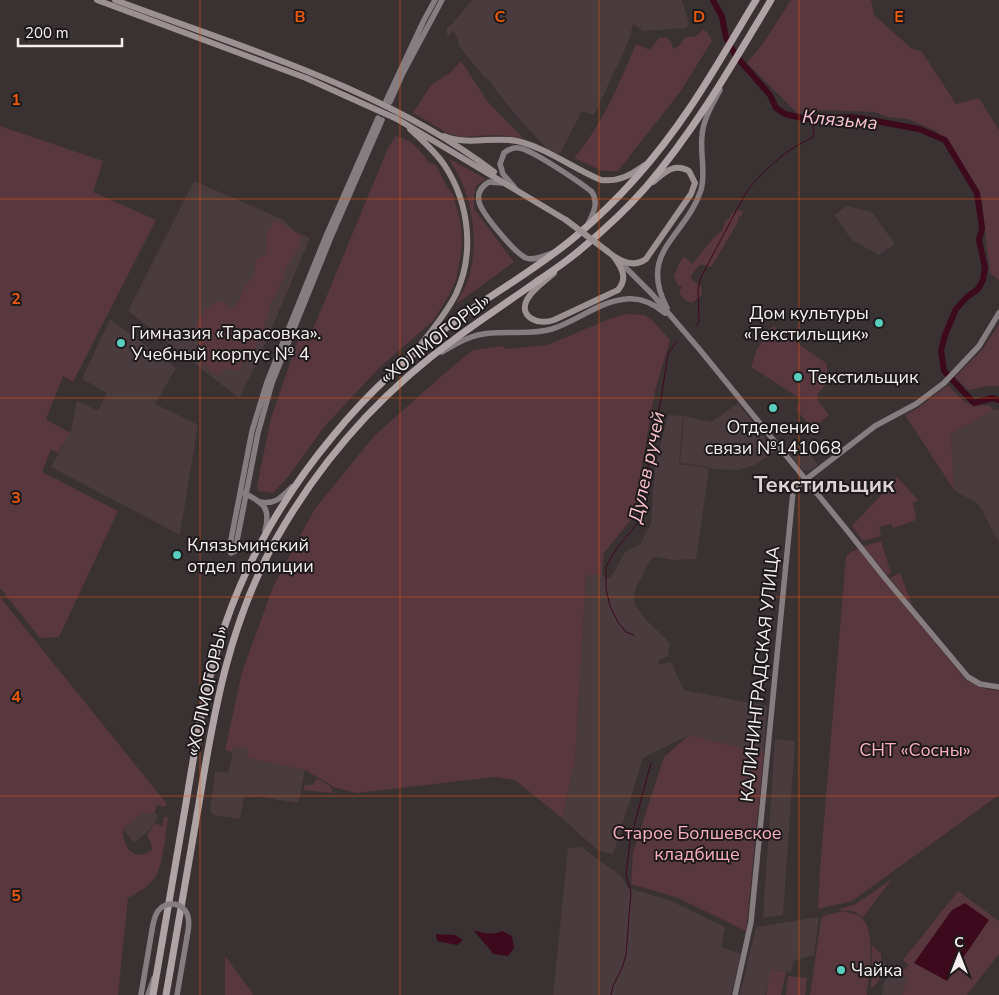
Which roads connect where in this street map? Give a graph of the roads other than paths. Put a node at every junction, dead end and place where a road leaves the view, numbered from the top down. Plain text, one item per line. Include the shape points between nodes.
1 (97, 0) edge
2 (115, 0) edge
3 (435, 0) edge
4 (442, 0) edge
5 (756, 0) edge
6 (771, 0) edge
7 (729, 71) junction
8 (380, 119) dead end
9 (398, 119) junction
10 (427, 129) junction
11 (648, 162) junction
12 (646, 187) junction
13 (515, 188) junction
14 (585, 228) junction
15 (562, 248) junction
16 (614, 256) junction
17 (566, 261) junction
18 (999, 313) edge
19 (674, 321) junction
20 (415, 352) junction
21 (416, 369) junction
22 (806, 479) junction
23 (296, 484) junction
24 (242, 493) junction
25 (260, 502) junction
26 (261, 542) junction
27 (999, 687) edge
28 (158, 967) junction
29 (141, 995) edge
30 (148, 995) edge
31 (152, 995) edge
32 (167, 995) edge
33 (177, 995) edge
34 (735, 995) edge

1 - 9 main road via 306,78
2 - 10 main road via 337,84
3 - 4 street via 388,102
5 - 11 highway, «ХОЛМОГОРЫ» via 690,108
6 - 7 highway, «ХОЛМОГОРЫ»
7 - 12 highway, «ХОЛМОГОРЫ» via 688,133
7 - 19 street via 704,124 700,194 659,263 658,284
8 - 24 street via 333,226 272,383
9 - 13 main road
9 - 20 main road via 444,164 462,201 467,225 467,253 456,293
10 - 11 main road via 458,141 514,140 528,144 601,180 629,176
10 - 13 main road
11 - 14 highway, «ХОЛМОГОРЫ»
12 - 16 main road via 677,167 689,172 695,183 691,194 646,260 632,264
12 - 17 highway, «ХОЛМОГОРЫ»
13 - 14 street via 503,174 500,164 504,152 517,147 592,192 595,206
13 - 15 street via 497,181 486,183 479,194 481,209 525,258 537,258
13 - 16 main road, bridge
14 - 15 highway, «ХОЛМОГОРЫ»
15 - 20 highway, «ХОЛМОГОРЫ»
16 - 17 main road via 624,275 618,290 549,322 533,320 526,309 528,298
16 - 19 street
17 - 21 highway, «ХОЛМОГОРЫ»
18 - 22 street, КАЛИНИНГРАДСКАЯ УЛИЦА via 979,346 944,383 916,404 868,431
19 - 21 street via 652,304 624,299 546,330 469,337
19 - 22 street
20 - 23 highway, «ХОЛМОГОРЫ» via 354,411
21 - 32 highway, «ХОЛМОГОРЫ» via 364,419 324,466 275,543 248,598 228,655 217,701
22 - 27 street via 968,677 980,684
22 - 34 street, КАЛИНИНГРАДСКАЯ УЛИЦА via 796,486 792,496 751,922
23 - 25 street via 276,501
23 - 26 highway, «ХОЛМОГОРЫ»
24 - 24 street via 229,550 231,553 235,551
24 - 25 street
25 - 26 street via 268,515
26 - 28 highway, «ХОЛМОГОРЫ» via 226,622 208,682
28 - 30 street
28 - 31 highway, «ХОЛМОГОРЫ»
29 - 33 street, bridge via 155,916 158,910 173,904 188,914 189,925

